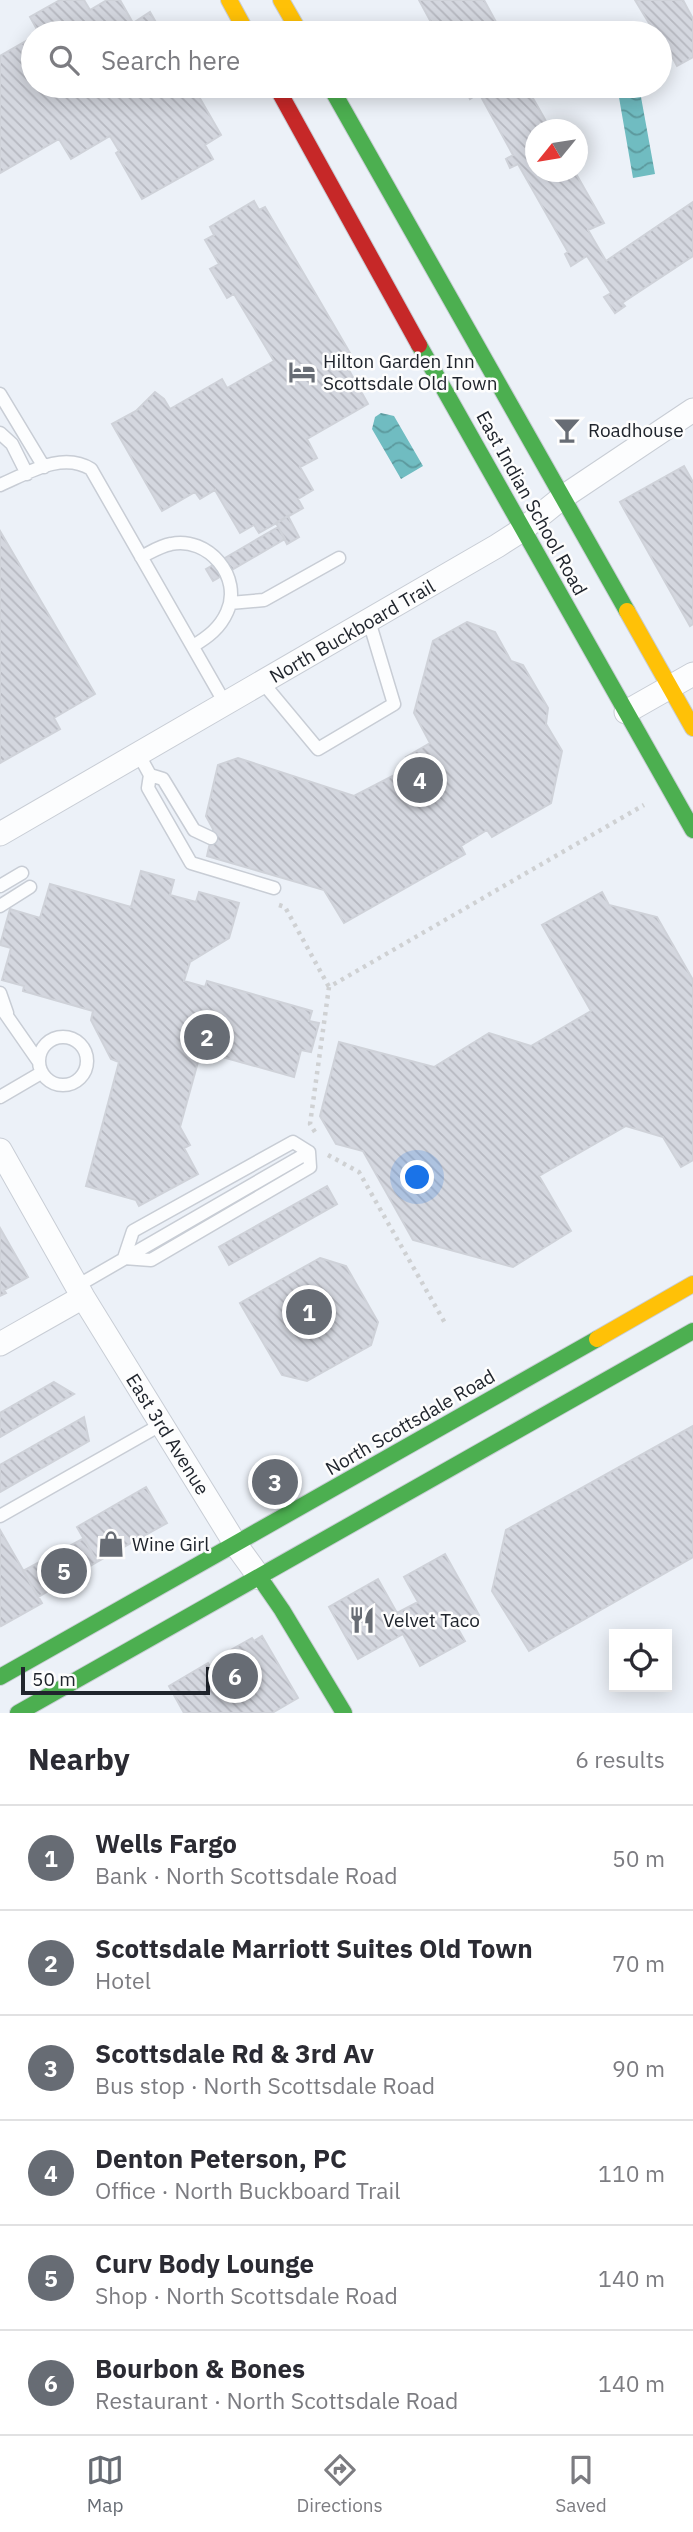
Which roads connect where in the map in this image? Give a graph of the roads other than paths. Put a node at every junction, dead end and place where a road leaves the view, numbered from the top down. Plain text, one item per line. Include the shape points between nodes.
1 (229, 0) edge
2 (281, 0) edge
3 (240, 21) edge
4 (293, 21) edge
5 (283, 98) edge
6 (337, 98) edge
7 (0, 394) edge
8 (693, 410) edge
9 (0, 433) edge
10 (44, 467) junction
11 (27, 474) junction
12 (0, 485) edge
13 (563, 498) junction
14 (522, 530) junction
15 (141, 557) junction
16 (339, 558) dead end
17 (230, 603) junction
18 (369, 621) junction
19 (193, 646) junction
20 (693, 674) edge
21 (263, 683) junction
22 (670, 688) junction
23 (226, 705) junction
24 (626, 712) junction
25 (693, 728) edge
26 (144, 765) junction
27 (693, 830) edge
28 (0, 834) edge
29 (211, 838) dead end
30 (22, 873) dead end
31 (0, 886) edge
32 (30, 887) dead end
33 (274, 888) dead end
34 (0, 906) edge
35 (0, 993) edge
36 (0, 1006) edge
37 (10, 1020) junction
38 (0, 1097) edge
39 (3, 1163) edge
40 (124, 1258) junction
41 (693, 1284) edge
42 (80, 1291) junction
43 (693, 1331) edge
44 (0, 1344) edge
45 (162, 1424) junction
46 (0, 1516) edge
47 (236, 1545) junction
48 (260, 1578) junction
49 (0, 1677) edge
50 (18, 1713) edge
51 (344, 1713) edge

1 - 3 main road
2 - 4 main road
5 - 14 main road, East Indian School Road
6 - 13 main road, East Indian School Road
7 - 10 lane
8 - 13 street, North Buckboard Trail
9 - 11 lane via 12,444
10 - 11 lane
10 - 15 lane via 71,462 91,469
11 - 12 lane
13 - 14 street, North Buckboard Trail
13 - 22 main road, East Indian School Road
14 - 18 street, North Buckboard Trail
14 - 24 main road, East Indian School Road
15 - 17 lane via 172,543 206,550 228,576
15 - 19 lane
16 - 17 lane via 264,600
17 - 19 lane via 220,625
18 - 21 street, North Buckboard Trail
18 - 21 lane via 394,704 329,743 318,749
19 - 23 lane
20 - 22 street
21 - 23 street, North Buckboard Trail
22 - 24 street
22 - 25 main road, East Indian School Road
23 - 26 street, North Buckboard Trail
24 - 27 main road, East Indian School Road
26 - 28 street, North Buckboard Trail
26 - 29 lane via 163,779 194,830
26 - 33 lane via 148,788 191,863
30 - 31 lane
32 - 34 lane
35 - 37 lane
36 - 37 lane
37 - 38 lane via 40,1068
39 - 42 street, East 3rd Avenue
40 - 40 lane via 309,1152 293,1142 132,1231
40 - 42 lane
41 - 47 main road, North Scottsdale Road
42 - 44 street
42 - 45 street, East 3rd Avenue
43 - 48 main road
45 - 46 lane
45 - 47 street, East 3rd Avenue
47 - 48 street, East 3rd Avenue
47 - 49 main road, North Scottsdale Road
48 - 50 main road
48 - 51 main road, East 3rd Avenue

